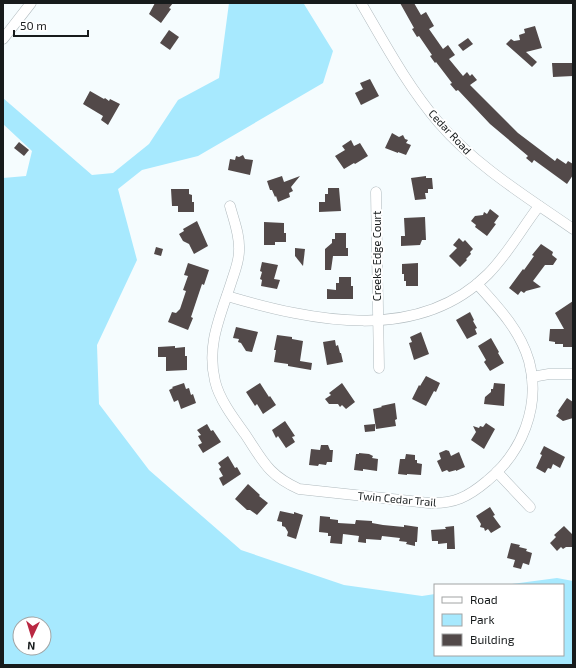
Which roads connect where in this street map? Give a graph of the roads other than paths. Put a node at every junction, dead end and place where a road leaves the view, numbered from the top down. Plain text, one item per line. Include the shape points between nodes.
1 (31, 3) edge
2 (361, 3) edge
3 (3, 39) edge
4 (376, 192) dead end
5 (230, 206) dead end
6 (539, 206) junction
7 (573, 229) edge
8 (477, 284) junction
9 (227, 296) junction
10 (378, 320) junction
11 (379, 368) dead end
12 (573, 374) edge
13 (532, 377) junction
14 (497, 472) junction
15 (530, 507) dead end

1 - 3 street
2 - 6 street, Cedar Road via 406,78 439,123 475,159
4 - 10 street, Creeks Edge Court
5 - 9 street, Twin Cedar Trail via 240,249
6 - 7 street, Cedar Road
6 - 8 street via 499,261
8 - 10 street via 457,298 421,314
8 - 13 street, Twin Cedar Trail via 519,337
9 - 10 street via 299,315
9 - 14 street, Twin Cedar Trail via 212,347 215,382 236,422 268,468 285,482 310,491 434,504 449,503 472,494
10 - 11 street, Creeks Edge Court
12 - 13 street
13 - 14 street, Twin Cedar Trail via 529,419 516,449
14 - 15 street

